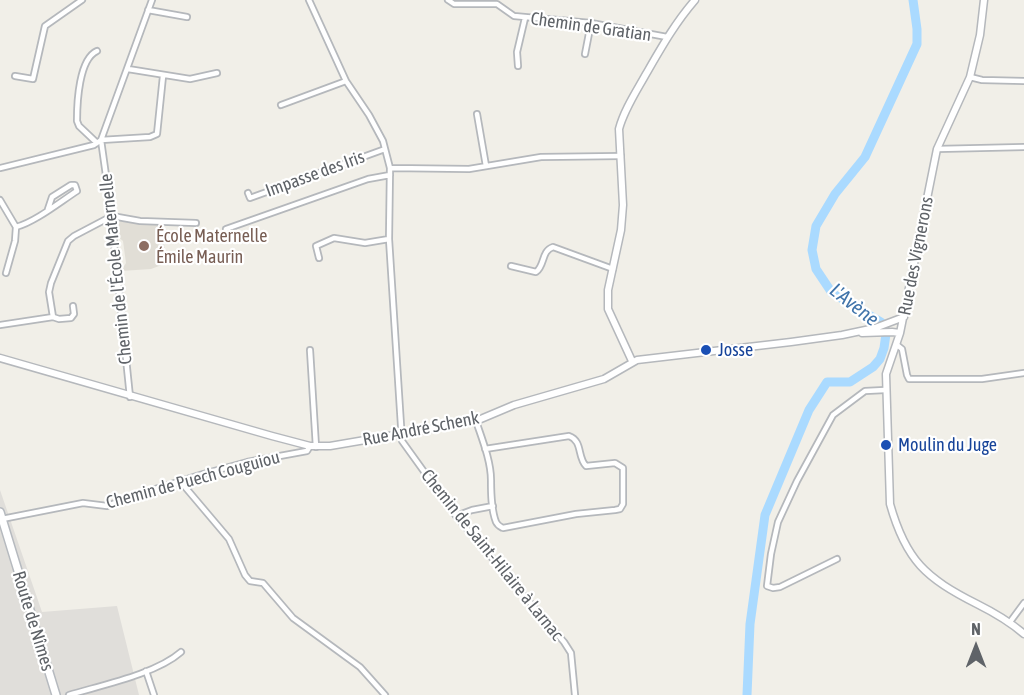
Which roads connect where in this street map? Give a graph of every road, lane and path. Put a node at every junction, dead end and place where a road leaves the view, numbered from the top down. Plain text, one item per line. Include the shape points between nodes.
1 (82, 0) edge
2 (152, 0) edge
3 (309, 0) edge
4 (448, 0) edge
5 (695, 0) edge
6 (984, 0) edge
7 (148, 10) junction
8 (187, 17) dead end
9 (525, 18) junction
10 (591, 23) junction
11 (667, 38) junction
12 (97, 51) dead end
13 (585, 54) dead end
14 (518, 66) dead end
15 (128, 69) junction
16 (216, 73) dead end
17 (15, 76) dead end
18 (163, 76) junction
19 (970, 77) junction
20 (346, 81) junction
21 (1024, 81) edge
22 (281, 105) dead end
23 (477, 114) dead end
24 (99, 142) junction
25 (1024, 147) edge
26 (385, 149) junction
27 (937, 149) junction
28 (621, 156) junction
29 (486, 166) junction
30 (0, 168) edge
31 (390, 168) junction
32 (390, 175) junction
33 (248, 193) dead end
34 (0, 200) edge
35 (2, 207) edge
36 (48, 209) junction
37 (112, 216) junction
38 (196, 223) dead end
39 (16, 227) junction
40 (226, 229) dead end
41 (389, 239) junction
42 (319, 258) dead end
43 (511, 266) dead end
44 (613, 269) junction
45 (6, 273) dead end
46 (73, 306) dead end
47 (53, 317) junction
48 (904, 317) junction
49 (0, 325) edge
50 (875, 330) junction
51 (900, 333) junction
52 (897, 345) junction
53 (310, 350) dead end
54 (0, 358) edge
55 (632, 361) junction
56 (1024, 373) edge
57 (885, 390) junction
58 (130, 397) junction
59 (476, 421) junction
60 (400, 434) junction
61 (313, 446) junction
62 (485, 449) junction
63 (180, 481) junction
64 (493, 506) junction
65 (1, 516) edge
66 (456, 516) junction
67 (837, 559) dead end
68 (1024, 603) edge
69 (1010, 622) junction
70 (1024, 634) edge
71 (181, 652) dead end
72 (146, 671) junction
73 (56, 695) edge
74 (69, 695) edge
75 (154, 695) edge
76 (385, 695) edge
77 (575, 695) edge

1 - 17 street via 45,26 33,79
2 - 7 street
3 - 20 street, Chemin de Saint-Hilaire à Larnac
4 - 9 street, Chemin de Gratian via 454,4 497,4 514,16
5 - 11 street
6 - 19 street, Rue des Vignerons
7 - 8 street
7 - 15 street
9 - 10 street, Chemin de Gratian
9 - 14 street via 517,52
10 - 11 street, Chemin de Gratian
10 - 13 street
11 - 28 street via 621,119
12 - 24 street via 87,59 77,121
15 - 18 street
15 - 24 street
16 - 18 street via 190,79
18 - 24 street via 156,134
19 - 21 street
19 - 27 street, Rue des Vignerons
20 - 22 street
20 - 26 street, Chemin de Saint-Hilaire à Larnac via 369,115
23 - 29 street
24 - 30 street
24 - 37 street, Chemin de l'École Maternelle
25 - 27 street
26 - 31 street, Chemin de Saint-Hilaire à Larnac
26 - 33 street, Impasse des Iris via 250,198
27 - 48 street, Rue des Vignerons
28 - 29 street via 541,158
28 - 44 street via 623,205
29 - 31 street
31 - 32 street, Chemin de Saint-Hilaire à Larnac
32 - 40 street via 368,179
32 - 41 street, Chemin de Saint-Hilaire à Larnac
34 - 35 street
35 - 39 street
36 - 36 street via 76,191 75,185 52,197
36 - 39 street
37 - 38 street
37 - 47 street via 70,239 49,292
37 - 58 street, Chemin de l'École Maternelle
39 - 45 street
41 - 42 street via 365,243 334,238 316,246
41 - 60 street, Chemin de Saint-Hilaire à Larnac
43 - 44 street via 536,272 553,247
44 - 55 street via 608,309
46 - 47 street via 72,317
47 - 49 street
48 - 50 street, Rue André Schenk
48 - 51 street, Rue des Vignerons
50 - 51 street, Rue André Schenk
50 - 55 street, Rue André Schenk
51 - 52 street, Rue des Vignerons
52 - 56 street via 902,349 909,379 982,379
52 - 57 street, Rue des Vignerons via 886,374
53 - 61 street
54 - 58 street, Rue André Schenk
55 - 59 street, Rue André Schenk via 604,379 514,405
57 - 67 street via 866,391 833,415 778,522 767,586 780,587
57 - 69 street, Rue des Vignerons via 890,504 915,561 940,583
58 - 61 street, Rue André Schenk
59 - 60 street, Rue André Schenk
59 - 62 street
60 - 61 street, Rue André Schenk
60 - 66 street, Chemin de Saint-Hilaire à Larnac
61 - 63 street, Chemin de Puech Couguiou via 307,451 247,462
62 - 64 street
62 - 64 street via 569,436 577,441 586,466 615,464 624,473 620,509 503,528 496,523
63 - 65 street, Chemin de Puech Couguiou via 107,506 83,503
63 - 76 street via 229,539 244,575 250,581 263,583 293,618 360,667
64 - 66 street
65 - 73 main road, Route de Nîmes
66 - 77 street, Chemin de Saint-Hilaire à Larnac via 564,642 571,653
68 - 69 street
69 - 70 street, Rue des Vignerons
71 - 72 street
72 - 74 street
72 - 75 street

